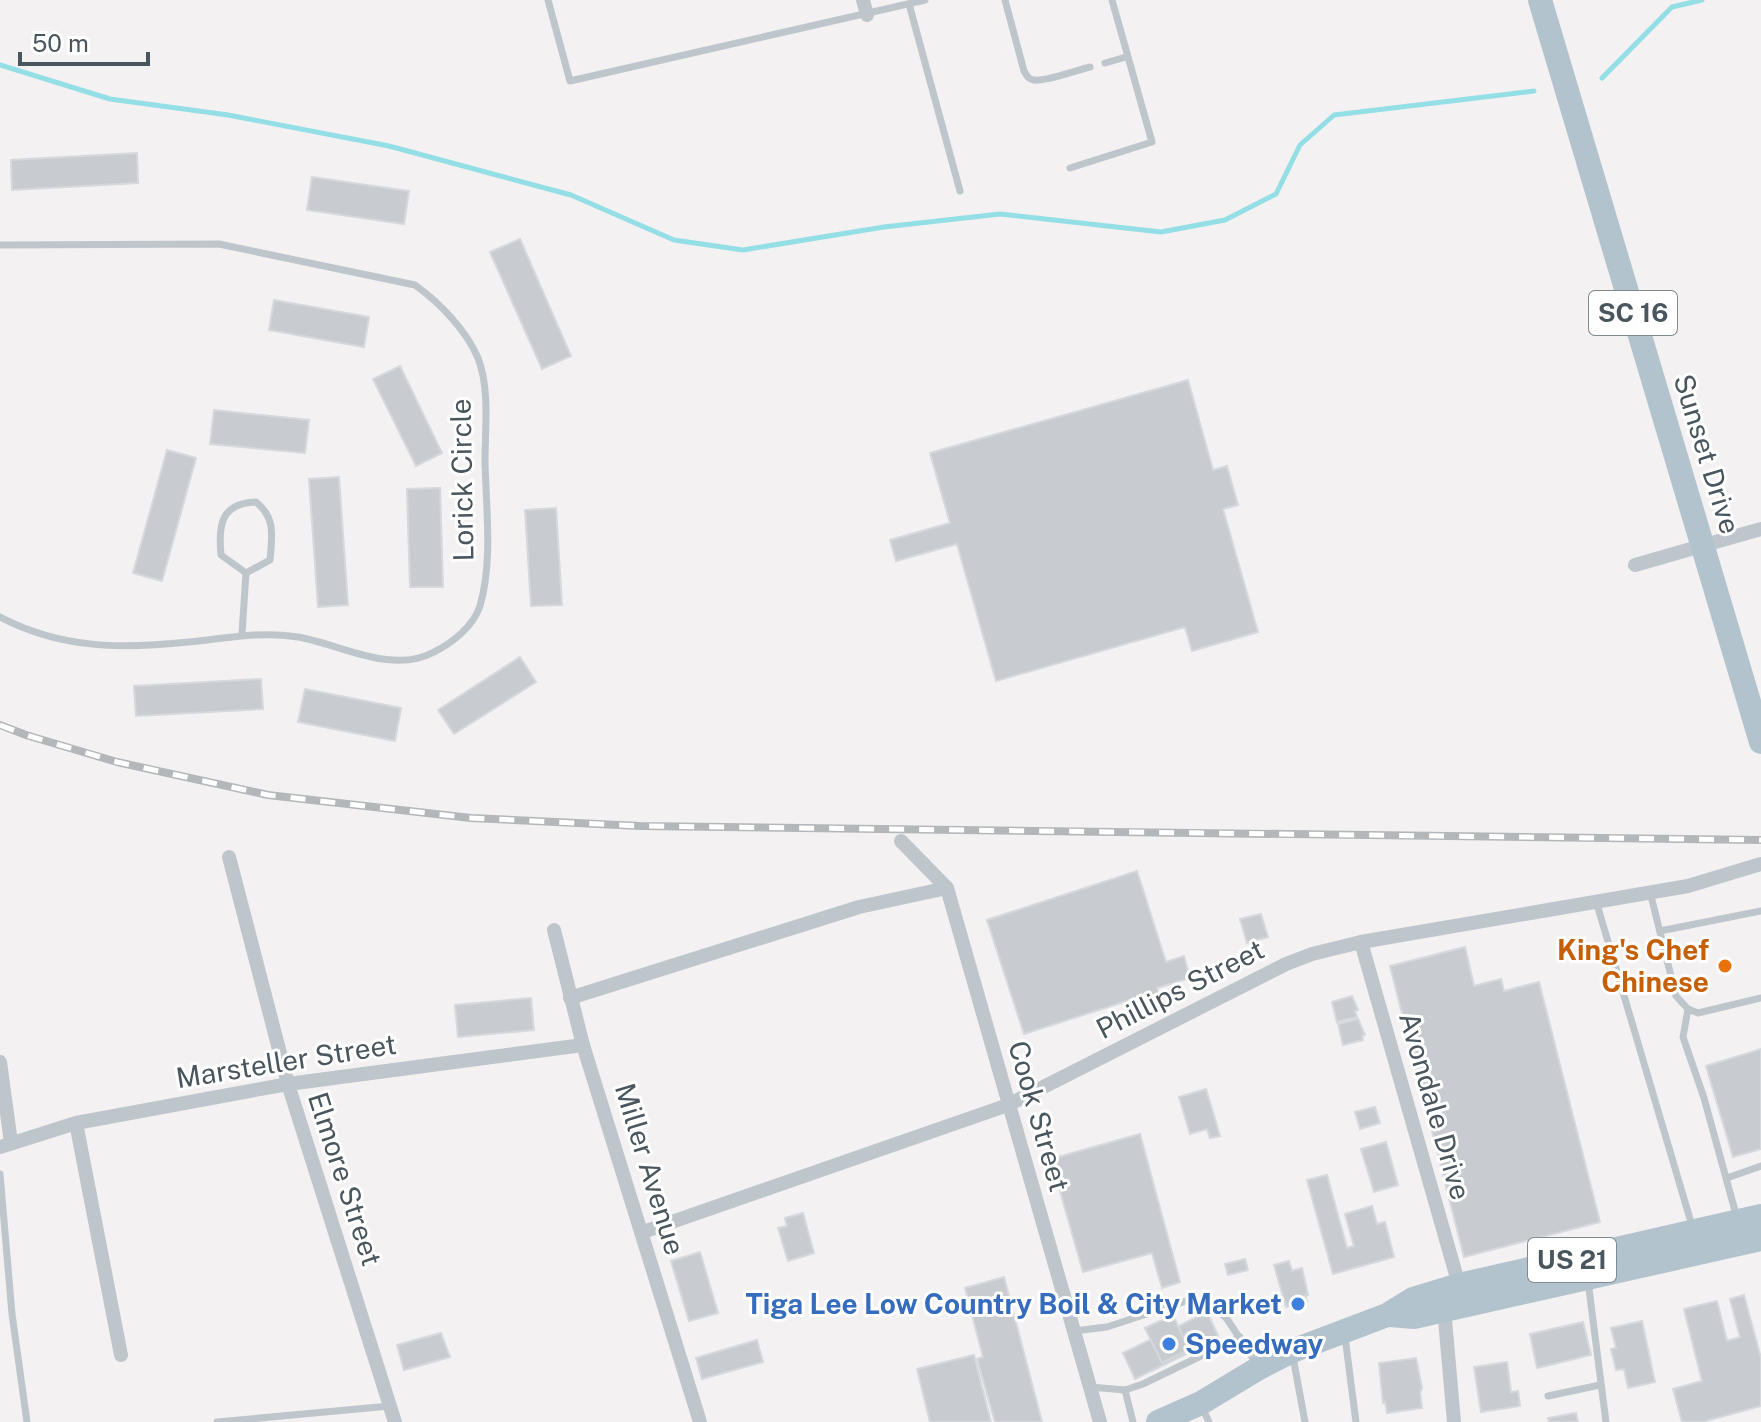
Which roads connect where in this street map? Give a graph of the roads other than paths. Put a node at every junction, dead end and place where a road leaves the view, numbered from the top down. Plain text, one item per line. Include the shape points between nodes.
1 (548, 0) edge
2 (863, 0) edge
3 (925, 0) edge
4 (1005, 0) edge
5 (1112, 0) edge
6 (1540, 0) edge
7 (909, 4) junction
8 (867, 15) junction
9 (1126, 57) junction
10 (1105, 63) dead end
11 (1090, 67) dead end
12 (1070, 168) dead end
13 (960, 191) dead end
14 (0, 245) edge
15 (1761, 529) edge
16 (1702, 545) junction
17 (1635, 565) dead end
18 (246, 573) junction
19 (0, 617) edge
20 (242, 633) junction
21 (1761, 742) edge
22 (901, 841) dead end
23 (229, 857) dead end
24 (1761, 864) edge
25 (947, 888) junction
26 (1650, 892) junction
27 (1596, 901) junction
28 (1761, 911) edge
29 (554, 930) dead end
30 (1660, 931) junction
31 (1361, 942) junction
32 (570, 998) junction
33 (1761, 998) edge
34 (1688, 1009) junction
35 (583, 1045) junction
36 (0, 1062) edge
37 (288, 1084) junction
38 (1008, 1105) junction
39 (76, 1123) junction
40 (6, 1145) edge
41 (1761, 1166) edge
42 (0, 1174) edge
43 (1727, 1178) junction
44 (1, 1201) edge
45 (643, 1232) junction
46 (1694, 1232) junction
47 (1756, 1232) edge
48 (1588, 1277) junction
49 (1459, 1285) junction
50 (1444, 1308) junction
51 (12, 1314) junction
52 (0, 1315) edge
53 (1387, 1315) junction
54 (1074, 1331) junction
55 (1344, 1331) junction
56 (1240, 1337) junction
57 (1292, 1351) junction
58 (121, 1355) dead end
59 (1259, 1368) junction
60 (1600, 1385) junction
61 (1090, 1387) junction
62 (1125, 1390) junction
63 (1548, 1396) dead end
64 (390, 1406) junction
65 (1205, 1413) edge
66 (27, 1422) edge
67 (217, 1422) edge
68 (395, 1422) edge
69 (700, 1422) edge
70 (1100, 1422) edge
71 (1133, 1422) edge
72 (1158, 1422) edge
73 (1305, 1422) edge
74 (1356, 1422) edge
75 (1454, 1422) edge
76 (1606, 1422) edge

1 - 8 lane via 570,81
2 - 8 street
3 - 7 lane
4 - 11 lane via 1024,71 1032,80
5 - 9 lane
6 - 16 main road, Sunset Drive / SC 16
7 - 8 lane
7 - 13 lane
9 - 10 lane
9 - 12 lane via 1152,142
14 - 20 lane, Lorick Circle via 219,244 415,285 436,300 478,359 485,393 486,574 479,610 459,637 430,655 401,661 298,637
15 - 16 street
16 - 17 street
16 - 21 main road, Sunset Drive / SC 16
18 - 18 lane via 221,555 219,532 230,508 256,502 267,511 270,560
18 - 20 lane
19 - 20 lane, Lorick Circle via 57,640 117,646
22 - 25 street, Cook Street
23 - 37 street, Elmore Street
24 - 26 street, Phillips Street
25 - 32 street via 859,907
25 - 38 street, Cook Street
26 - 27 street, Phillips Street
26 - 30 lane
27 - 31 street, Phillips Street
27 - 46 lane
28 - 30 lane
29 - 32 street, Miller Avenue
30 - 34 lane via 1676,996
31 - 38 street, Phillips Street via 1286,964
31 - 49 street, Avondale Drive
32 - 35 street, Miller Avenue
33 - 34 lane via 1698,1013
34 - 43 lane via 1683,1037
35 - 37 street, Marsteller Street
35 - 45 street, Miller Avenue
36 - 40 street
37 - 39 street, Marsteller Street
37 - 64 street, Elmore Street
38 - 45 street, Phillips Street
38 - 54 street, Cook Street
39 - 40 street, Marsteller Street
39 - 58 street
41 - 43 lane
42 - 44 lane
43 - 47 lane
44 - 51 lane
45 - 69 street, Miller Avenue
46 - 47 main road, US 21
46 - 49 main road, US 21
47 - 48 main road, US 21
48 - 50 main road, US 21
48 - 60 lane
49 - 53 main road, US 21 via 1413,1299
50 - 53 main road, US 21 via 1414,1317
50 - 75 street
51 - 52 lane
51 - 66 lane
53 - 55 main road, US 21
54 - 56 lane via 1118,1325 1189,1300 1210,1303
54 - 61 street, Cook Street
55 - 57 main road, US 21
55 - 74 lane
56 - 59 lane
56 - 62 lane
57 - 59 main road, US 21
57 - 73 lane
59 - 65 main road, US 21
60 - 63 lane
60 - 76 lane
61 - 62 lane
61 - 70 street, Cook Street
62 - 71 lane
64 - 67 lane
64 - 68 street, Elmore Street
65 - 72 main road, US 21

